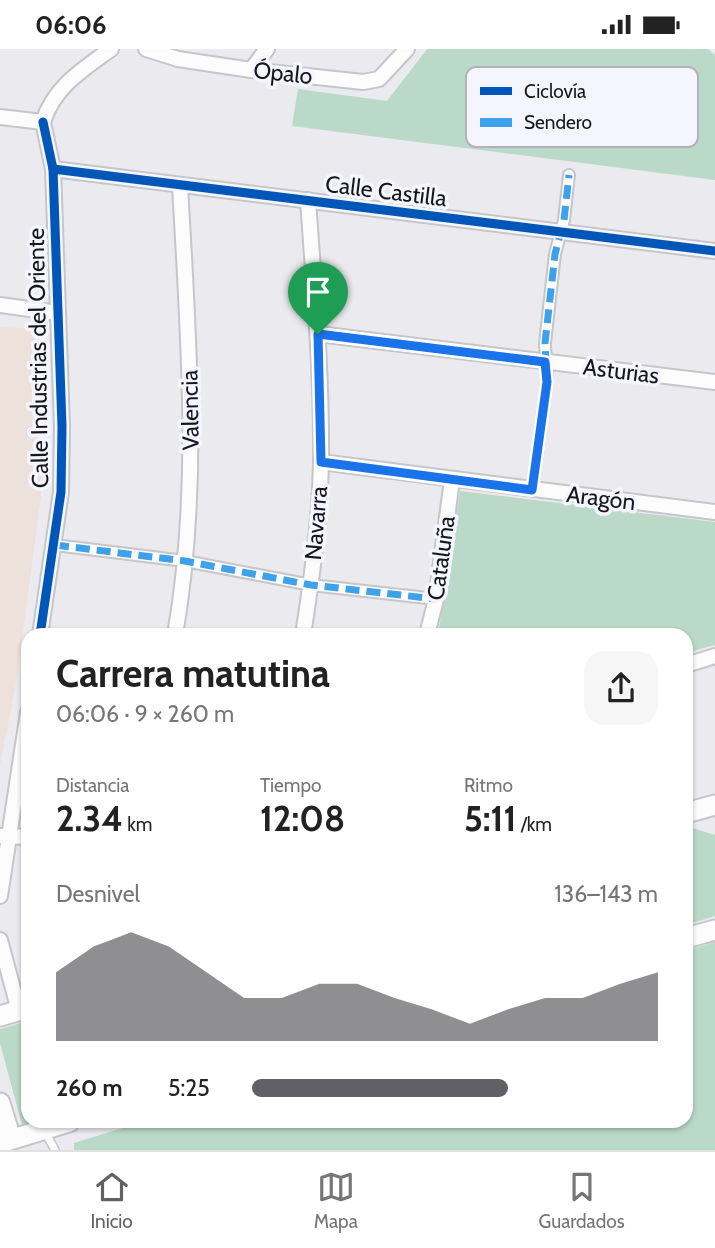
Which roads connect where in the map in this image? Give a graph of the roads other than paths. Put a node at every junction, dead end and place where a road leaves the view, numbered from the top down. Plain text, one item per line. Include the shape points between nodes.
1 (111, 49) edge
2 (146, 49) edge
3 (267, 49) edge
4 (407, 49) edge
5 (251, 70) junction
6 (0, 117) edge
7 (43, 122) junction
8 (53, 169) junction
9 (569, 175) dead end
10 (180, 185) junction
11 (308, 201) junction
12 (559, 233) junction
13 (715, 251) edge
14 (0, 305) edge
15 (58, 313) junction
16 (318, 334) junction
17 (545, 362) junction
18 (715, 382) edge
19 (321, 462) junction
20 (452, 480) junction
21 (532, 490) junction
22 (715, 512) edge
23 (55, 545) junction
24 (185, 561) junction
25 (311, 585) junction
26 (436, 599) junction
27 (41, 628) edge
28 (176, 628) edge
29 (304, 628) edge
30 (429, 628) edge
31 (715, 656) edge
32 (693, 663) edge
33 (21, 748) edge
34 (4, 836) edge
35 (0, 896) edge
36 (715, 930) edge
37 (693, 936) edge
38 (0, 940) edge
39 (16, 1012) edge
40 (0, 1104) edge
41 (47, 1128) edge
42 (43, 1129) junction
43 (5, 1141) edge
44 (55, 1150) edge

1 - 7 street via 63,85
2 - 5 street, Ópalo via 178,59
3 - 5 street
4 - 5 street, Ópalo via 379,79 363,82
6 - 7 street
7 - 8 street, Calle Industrias del Oriente
8 - 10 street, Calle Castilla
8 - 15 street, Calle Industrias del Oriente
9 - 12 street
10 - 11 street, Calle Castilla
10 - 24 street, Valencia via 191,414
11 - 12 street, Calle Castilla
11 - 16 street, Navarra
12 - 13 street, Calle Castilla
12 - 17 street
14 - 15 street
15 - 23 street, Calle Industrias del Oriente via 62,426
16 - 17 street, Asturias
16 - 19 street, Navarra
17 - 18 street, Asturias
17 - 21 street via 547,382
19 - 20 street, Aragón
19 - 25 street, Navarra
20 - 21 street, Aragón
20 - 26 street, Cataluña
21 - 22 street, Aragón
23 - 24 street
23 - 27 street, Calle Industrias del Oriente
24 - 25 street
24 - 28 street, Valencia
25 - 26 street
25 - 29 street, Navarra
26 - 30 street, Cataluña
31 - 32 street
33 - 34 street
34 - 35 street
36 - 37 main road
38 - 39 street
40 - 43 main road
41 - 42 main road
42 - 43 main road
42 - 44 lane

